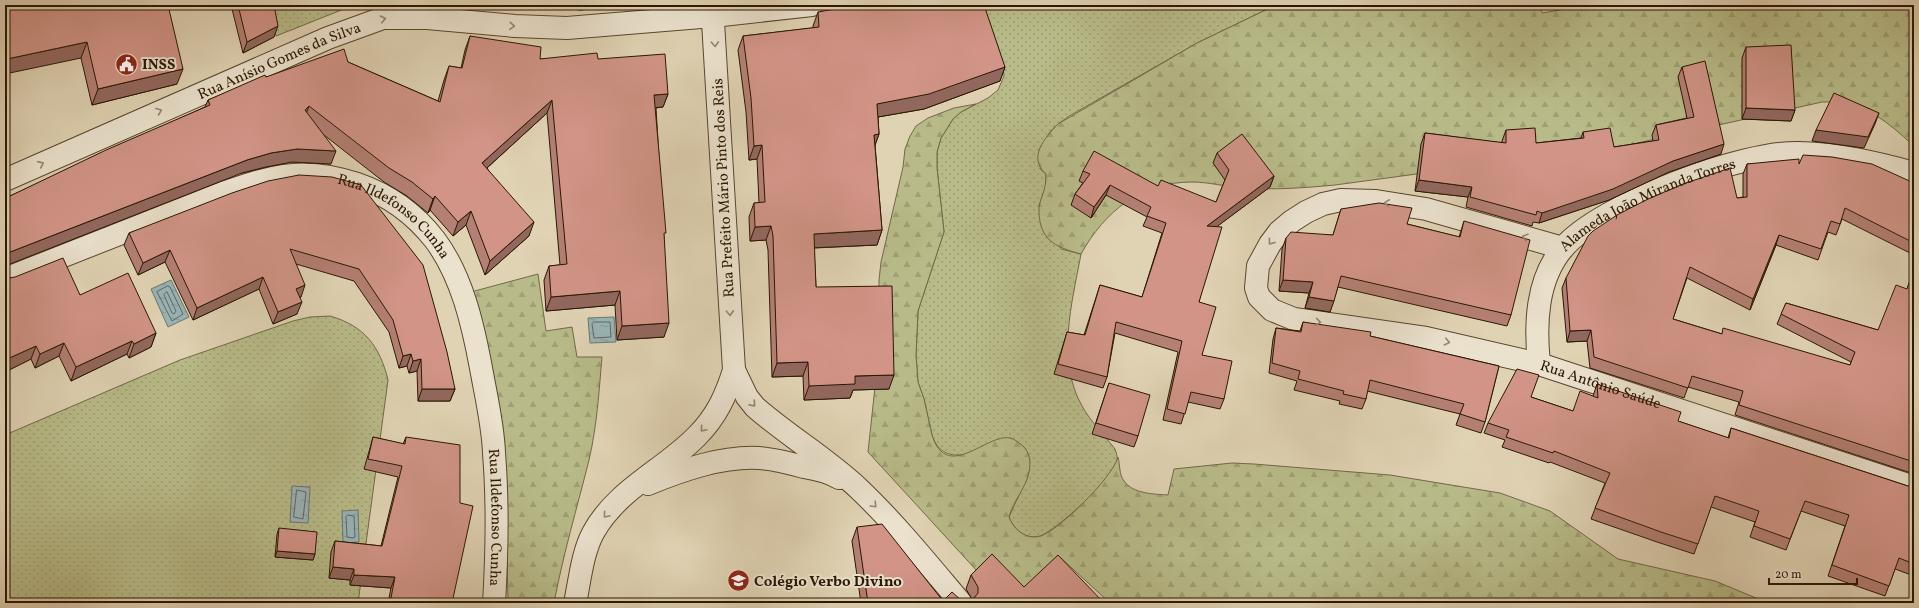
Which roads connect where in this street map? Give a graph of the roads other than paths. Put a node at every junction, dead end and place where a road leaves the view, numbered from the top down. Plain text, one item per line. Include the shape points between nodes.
1 (812, 5) edge
2 (713, 10) edge
3 (1914, 173) edge
4 (5, 180) edge
5 (1563, 248) junction
6 (5, 279) edge
7 (1280, 314) joint
8 (1538, 364) junction
9 (734, 370) junction
10 (1914, 487) edge
11 (858, 488) junction
12 (628, 492) junction
13 (494, 603) edge
14 (575, 603) edge
15 (961, 603) edge

1 - 2 street, Rua Anísio Gomes da Silva
4 -> 2 street, Rua Anísio Gomes da Silva via 328,38 383,18 428,18 567,28
2 -> 9 street, Rua Prefeito Mário Pinto dos Reis
3 - 5 street, Alameda João Miranda Torres via 1860,160 1800,152 1749,159 1700,174 1635,201 1597,221
5 -> 7 street, Alameda João Miranda Torres via 1426,208 1376,201 1341,200 1323,204 1292,221 1279,232 1258,266 1256,283 1260,296 1265,304
5 - 8 street via 1551,268 1540,299 1536,339
6 - 13 street, Rua Ildefonso Cunha via 259,181 310,175 342,179 396,202 419,222 448,262 458,283 475,338 494,452
7 -> 8 street, Rua Antônio Saúde via 1426,338
8 - 10 street, Rua Antônio Saúde
9 -> 11 street via 747,397 755,407
9 -> 12 street via 720,407 697,437
11 - 12 street via 816,469 758,458 731,460 685,470
11 -> 15 street
12 -> 14 street via 603,517 593,533 585,554

